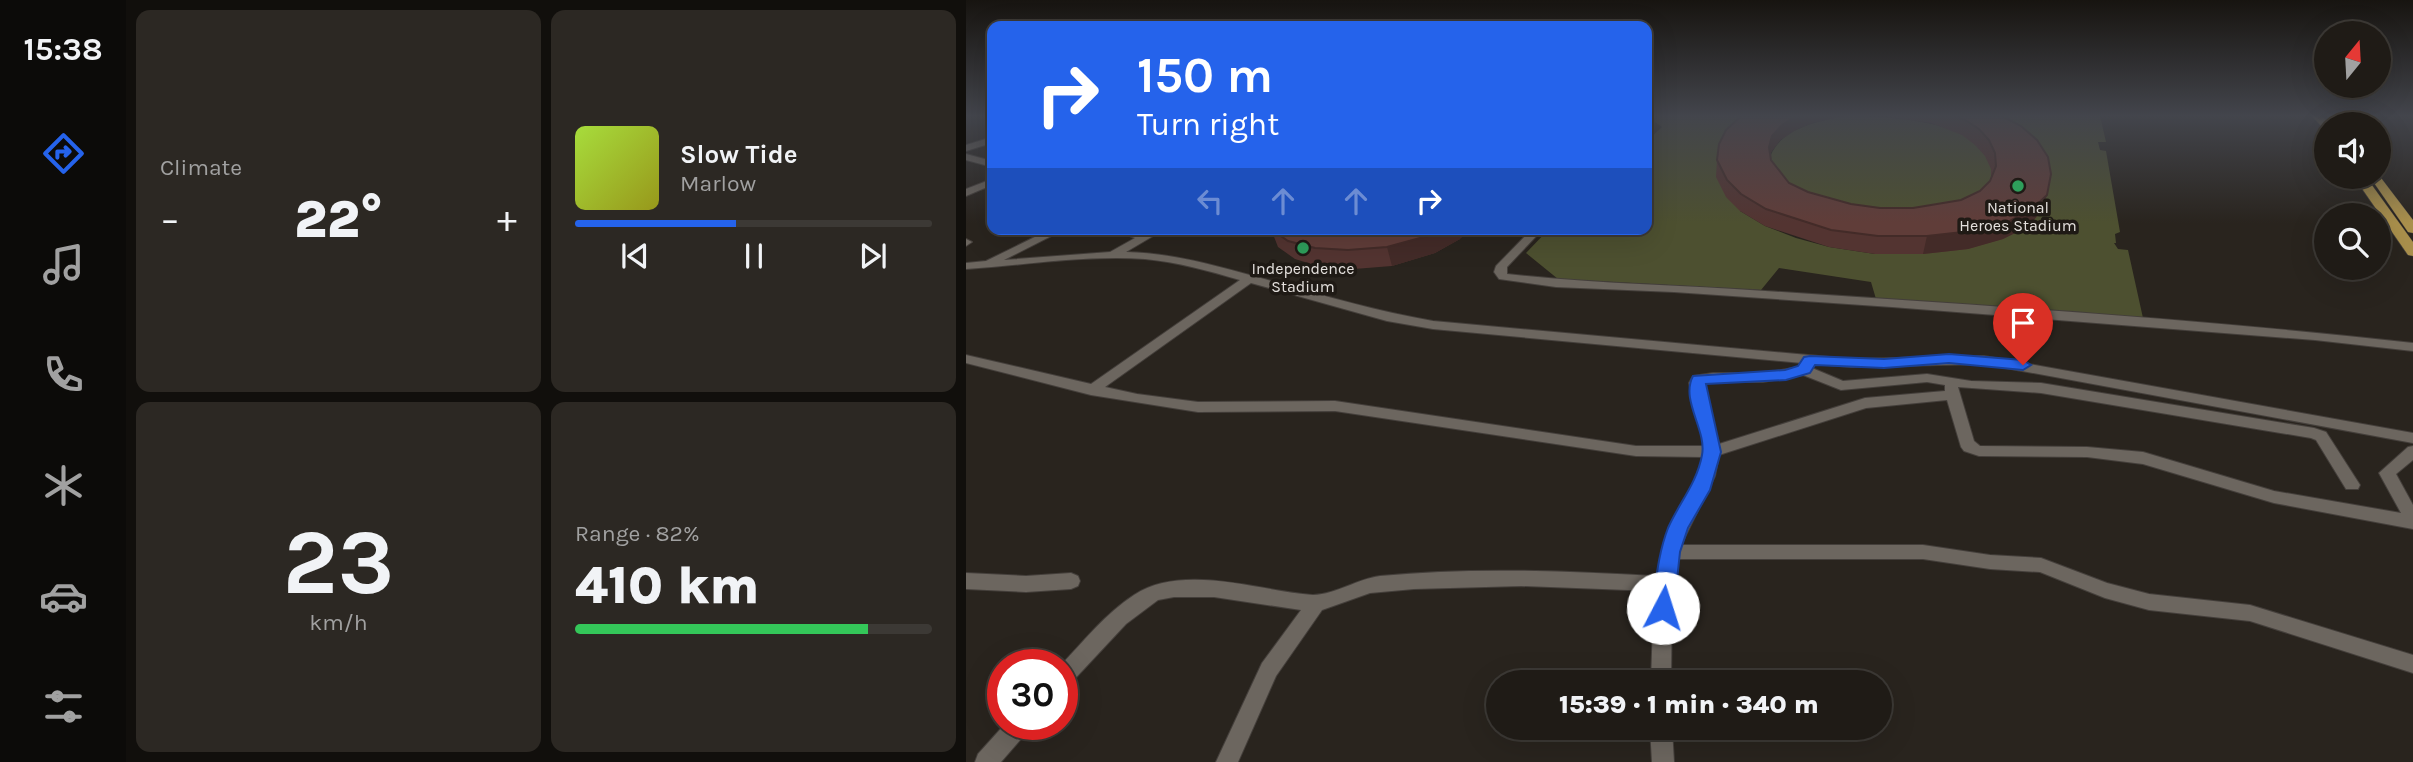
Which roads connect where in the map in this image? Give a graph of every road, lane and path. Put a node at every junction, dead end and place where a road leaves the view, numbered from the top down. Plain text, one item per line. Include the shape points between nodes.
1 (966, 157) edge
2 (987, 163) edge
3 (987, 184) edge
4 (2368, 189) edge
5 (2385, 189) edge
6 (966, 193) edge
7 (2413, 229) edge
8 (1048, 235) edge
9 (1137, 235) edge
10 (1148, 235) edge
11 (1532, 235) edge
12 (1144, 237) junction
13 (2413, 252) edge
14 (1112, 255) junction
15 (985, 265) junction
16 (966, 266) edge
17 (1249, 279) junction
18 (2413, 347) edge
19 (966, 359) edge
20 (1807, 365) junction
21 (1951, 389) junction
22 (1091, 390) junction
23 (2413, 438) edge
24 (2413, 451) edge
25 (1712, 452) junction
26 (2352, 485) dead end
27 (2413, 521) edge
28 (1670, 552) junction
29 (966, 581) edge
30 (1071, 581) dead end
31 (1664, 584) junction
32 (1316, 604) junction
33 (1078, 662) edge
34 (2413, 664) edge
35 (1661, 670) edge
36 (1006, 740) edge
37 (1662, 740) edge
38 (986, 762) edge
39 (1227, 762) edge
40 (1663, 762) edge

1 - 2 street
3 - 6 street
4 - 13 main road
5 - 7 main road
8 - 15 street
9 - 12 street
10 - 12 street
11 - 18 street via 1502,266 1503,277 1879,302
12 - 14 street
14 - 15 street
14 - 17 street via 1168,260
15 - 16 street
17 - 20 street via 1433,325
17 - 22 street
19 - 22 street
20 - 21 street via 1841,386 1927,378
20 - 23 street via 1984,360
20 - 25 street via 1765,378 1698,379
21 - 25 street via 1865,403
21 - 26 street via 2040,388 2314,433 2321,436
21 - 27 street via 1966,441 1979,451 2087,452 2143,458 2256,493
22 - 25 street via 1198,407 1335,406 1636,451
24 - 27 street via 2387,473
25 - 28 street via 1703,484
28 - 31 street
28 - 34 street via 1923,552 2041,565 2149,602 2250,613
29 - 30 street
31 - 32 street via 1531,578 1387,584
31 - 35 street
32 - 33 street via 1176,588 1153,594 1121,618
32 - 39 street via 1269,670
36 - 38 street
37 - 40 street

